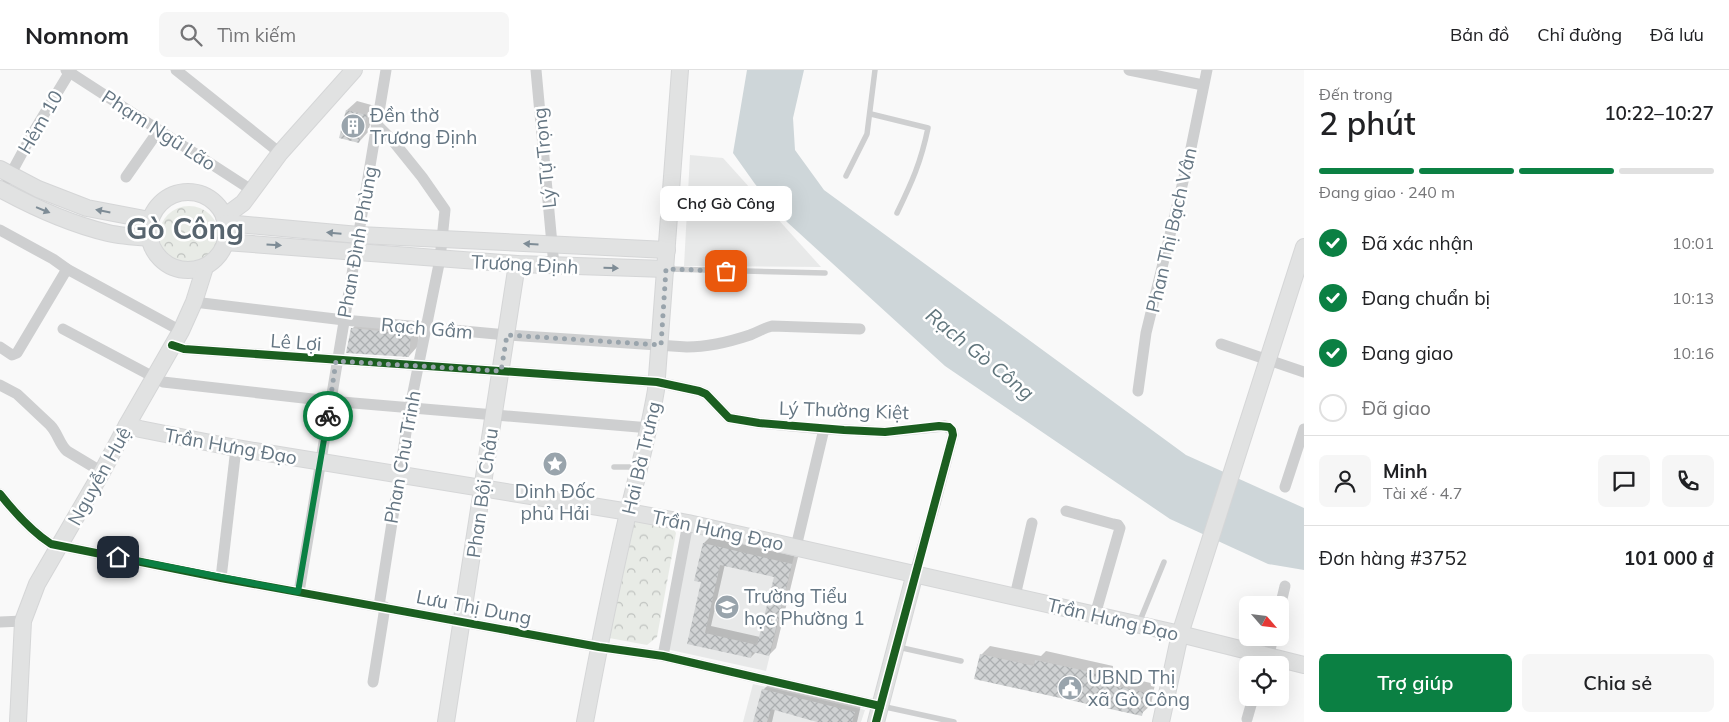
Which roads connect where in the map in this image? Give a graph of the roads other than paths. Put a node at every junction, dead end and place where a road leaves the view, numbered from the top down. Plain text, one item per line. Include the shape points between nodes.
1 (176, 70) edge
2 (386, 70) edge
3 (536, 70) edge
4 (680, 70) edge
5 (875, 70) edge
6 (1129, 70) edge
7 (1207, 70) edge
8 (69, 71) edge
9 (350, 71) edge
10 (1203, 85) junction
11 (871, 114) junction
12 (376, 124) junction
13 (158, 130) junction
14 (280, 153) junction
15 (5, 172) edge
16 (846, 176) dead end
17 (126, 178) dead end
18 (1, 189) edge
19 (253, 190) junction
20 (897, 213) dead end
21 (150, 220) junction
22 (225, 220) junction
23 (0, 230) edge
24 (359, 235) junction
25 (150, 238) junction
26 (443, 239) junction
27 (225, 242) junction
28 (553, 245) junction
29 (1304, 247) edge
30 (667, 250) junction
31 (356, 252) junction
32 (440, 259) junction
33 (517, 264) junction
34 (554, 266) junction
35 (205, 267) junction
36 (67, 269) junction
37 (666, 269) junction
38 (825, 273) dead end
39 (194, 302) junction
40 (344, 320) junction
41 (425, 328) junction
42 (63, 329) dead end
43 (860, 329) dead end
44 (181, 331) junction
45 (507, 335) junction
46 (1221, 344) dead end
47 (172, 345) junction
48 (661, 345) junction
49 (0, 347) edge
50 (1268, 360) junction
51 (336, 361) junction
52 (418, 365) junction
53 (501, 371) junction
54 (1304, 372) edge
55 (155, 378) junction
56 (658, 382) junction
57 (0, 385) edge
58 (1138, 391) dead end
59 (330, 400) junction
60 (410, 407) junction
61 (493, 415) junction
62 (127, 425) junction
63 (650, 428) junction
64 (824, 429) junction
65 (1304, 429) edge
66 (236, 448) junction
67 (320, 462) junction
68 (614, 467) dead end
69 (640, 467) junction
70 (102, 472) junction
71 (399, 474) junction
72 (1285, 487) dead end
73 (483, 489) junction
74 (0, 494) edge
75 (1066, 511) dead end
76 (629, 512) junction
77 (688, 523) junction
78 (1032, 523) dead end
79 (60, 546) junction
80 (796, 547) junction
81 (1164, 562) dead end
82 (915, 573) junction
83 (221, 578) junction
84 (1285, 586) dead end
85 (298, 592) junction
86 (1015, 596) junction
87 (1283, 596) edge
88 (382, 606) junction
89 (1095, 615) junction
90 (23, 621) junction
91 (462, 621) junction
92 (0, 622) edge
93 (1138, 625) junction
94 (1180, 634) junction
95 (599, 647) junction
96 (896, 647) junction
97 (663, 656) junction
98 (1255, 656) edge
99 (961, 661) dead end
100 (1289, 663) edge
101 (1304, 665) edge
102 (373, 682) dead end
103 (880, 706) junction
104 (1251, 706) edge
105 (1248, 719) dead end
106 (18, 722) edge
107 (446, 722) edge
108 (585, 722) edge
109 (876, 722) edge
110 (954, 722) edge
111 (1161, 722) edge

1 - 14 street
2 - 12 street, Phan Đình Phùng
3 - 28 street, Lý Tự Trọng
4 - 30 street, Hai Bà Trưng
5 - 11 lane
6 - 10 street
7 - 10 street, Phan Thị Bạch Vân
8 - 13 street, Phạm Ngũ Lão
8 - 15 street, Hẻm 10 via 34,131
9 - 14 street
10 - 58 street, Phan Thị Bạch Vân via 1190,153 1146,333
11 - 16 lane via 867,134
11 - 20 lane via 928,128 915,176
12 - 24 street, Phan Đình Phùng
12 - 26 street, Phan Chu Trinh via 443,205
13 - 17 street
13 - 19 street, Phạm Ngũ Lão
14 - 19 street
15 - 18 street, Hẻm 10
21 -> 15 street via 87,208
18 -> 25 street via 66,220 108,233
19 - 22 street
21 - 22 street via 165,199 190,192 214,201
21 - 25 street
24 -> 22 street, Trương Định
22 - 27 street
23 - 36 street
24 - 26 street, Trương Định
24 - 31 street, Phan Đình Phùng
25 - 35 street via 158,257 168,265 180,270
28 -> 26 street, Trương Định
26 - 32 street, Phan Chu Trinh
27 -> 31 street, Trương Định
27 - 35 street via 216,259
28 - 30 street, Trương Định
28 - 34 street, Lý Tự Trọng
29 - 50 street
30 - 37 street, Hai Bà Trưng
31 - 32 street, Trương Định
31 - 40 street, Phan Đình Phùng
32 - 33 street, Trương Định
32 - 41 street, Phan Chu Trinh
33 - 34 street, Trương Định
33 - 45 street, Phan Bội Châu
34 -> 37 street, Trương Định
35 - 39 street, Nguyễn Huệ
36 - 44 street
36 - 49 street via 18,353 12,355
37 - 38 lane, Trương Định
37 - 48 street, Hai Bà Trưng
39 - 40 street, Rạch Gầm
39 - 44 street, Nguyễn Huệ
40 - 41 street, Rạch Gầm
40 - 51 street, Phan Đình Phùng
41 - 45 street, Rạch Gầm
41 - 52 street, Phan Chu Trinh
42 - 55 street
43 - 48 street, Rạch Gầm via 772,326 706,347
44 - 47 street, Nguyễn Huệ
45 - 48 street, Rạch Gầm
45 - 53 street, Phan Bội Châu
46 - 50 street
47 - 51 street, Lê Lợi via 184,349
47 - 55 street, Nguyễn Huệ
48 - 56 street, Hai Bà Trưng
50 - 54 street
50 - 94 street
51 - 52 street, Lê Lợi
51 - 59 street, Phan Đình Phùng
52 - 53 street, Lê Lợi
52 - 60 street, Phan Chu Trinh
53 - 56 street, Lê Lợi
53 - 61 street, Phan Bội Châu
55 - 59 street via 163,382
55 - 62 street, Nguyễn Huệ
56 - 63 street, Hai Bà Trưng
56 - 64 street, Lý Thường Kiệt via 699,390 729,418
57 - 70 street via 17,394 55,430 63,448
59 - 60 street
59 - 67 street, Phan Đình Phùng
60 - 61 street
60 - 71 street, Phan Chu Trinh
61 - 63 street
61 - 73 street, Phan Bội Châu
62 - 66 street, Trần Hưng Đạo
62 - 70 street, Nguyễn Huệ
63 - 69 street, Hai Bà Trưng
64 - 80 street
64 - 82 street, Lý Thường Kiệt via 885,432 945,426 952,430
65 - 72 street
66 - 67 street, Trần Hưng Đạo
66 - 83 street
67 - 71 street, Trần Hưng Đạo
67 - 85 street, Phan Đình Phùng
68 - 69 lane
69 - 76 street, Hai Bà Trưng
70 - 79 street, Nguyễn Huệ
71 - 73 street, Trần Hưng Đạo
71 - 88 street, Phan Chu Trinh
73 - 76 street, Trần Hưng Đạo
73 - 91 street, Phan Bội Châu
74 - 79 street, Lưu Thị Dung via 36,533 51,544
75 - 89 street via 1120,528
76 - 77 street, Trần Hưng Đạo
76 - 95 street, Hai Bà Trưng
77 - 80 street, Trần Hưng Đạo
77 - 97 street
78 - 86 street
79 - 83 street, Lưu Thị Dung
79 - 90 street, Nguyễn Huệ via 37,584
80 - 82 street, Trần Hưng Đạo
81 - 93 lane
82 - 86 street, Trần Hưng Đạo
82 - 96 street
83 - 85 street, Lưu Thị Dung
84 - 87 street
85 - 88 street, Lưu Thị Dung
86 - 89 street, Trần Hưng Đạo
88 - 91 street, Lưu Thị Dung
88 - 102 street, Phan Chu Trinh
89 - 93 street, Trần Hưng Đạo
90 - 92 street
90 - 106 street, Nguyễn Huệ
91 - 95 street, Lưu Thị Dung
91 - 107 street, Phan Bội Châu
93 - 94 street, Trần Hưng Đạo
94 - 98 street, Trần Hưng Đạo
94 - 111 street
95 - 97 street, Lưu Thị Dung
95 - 108 street, Hai Bà Trưng
96 - 99 lane
96 - 103 street
97 - 103 street, Lưu Thị Dung
100 - 101 street, Trần Hưng Đạo
103 - 109 street
103 - 110 lane, Lưu Thị Dung
104 - 105 street

